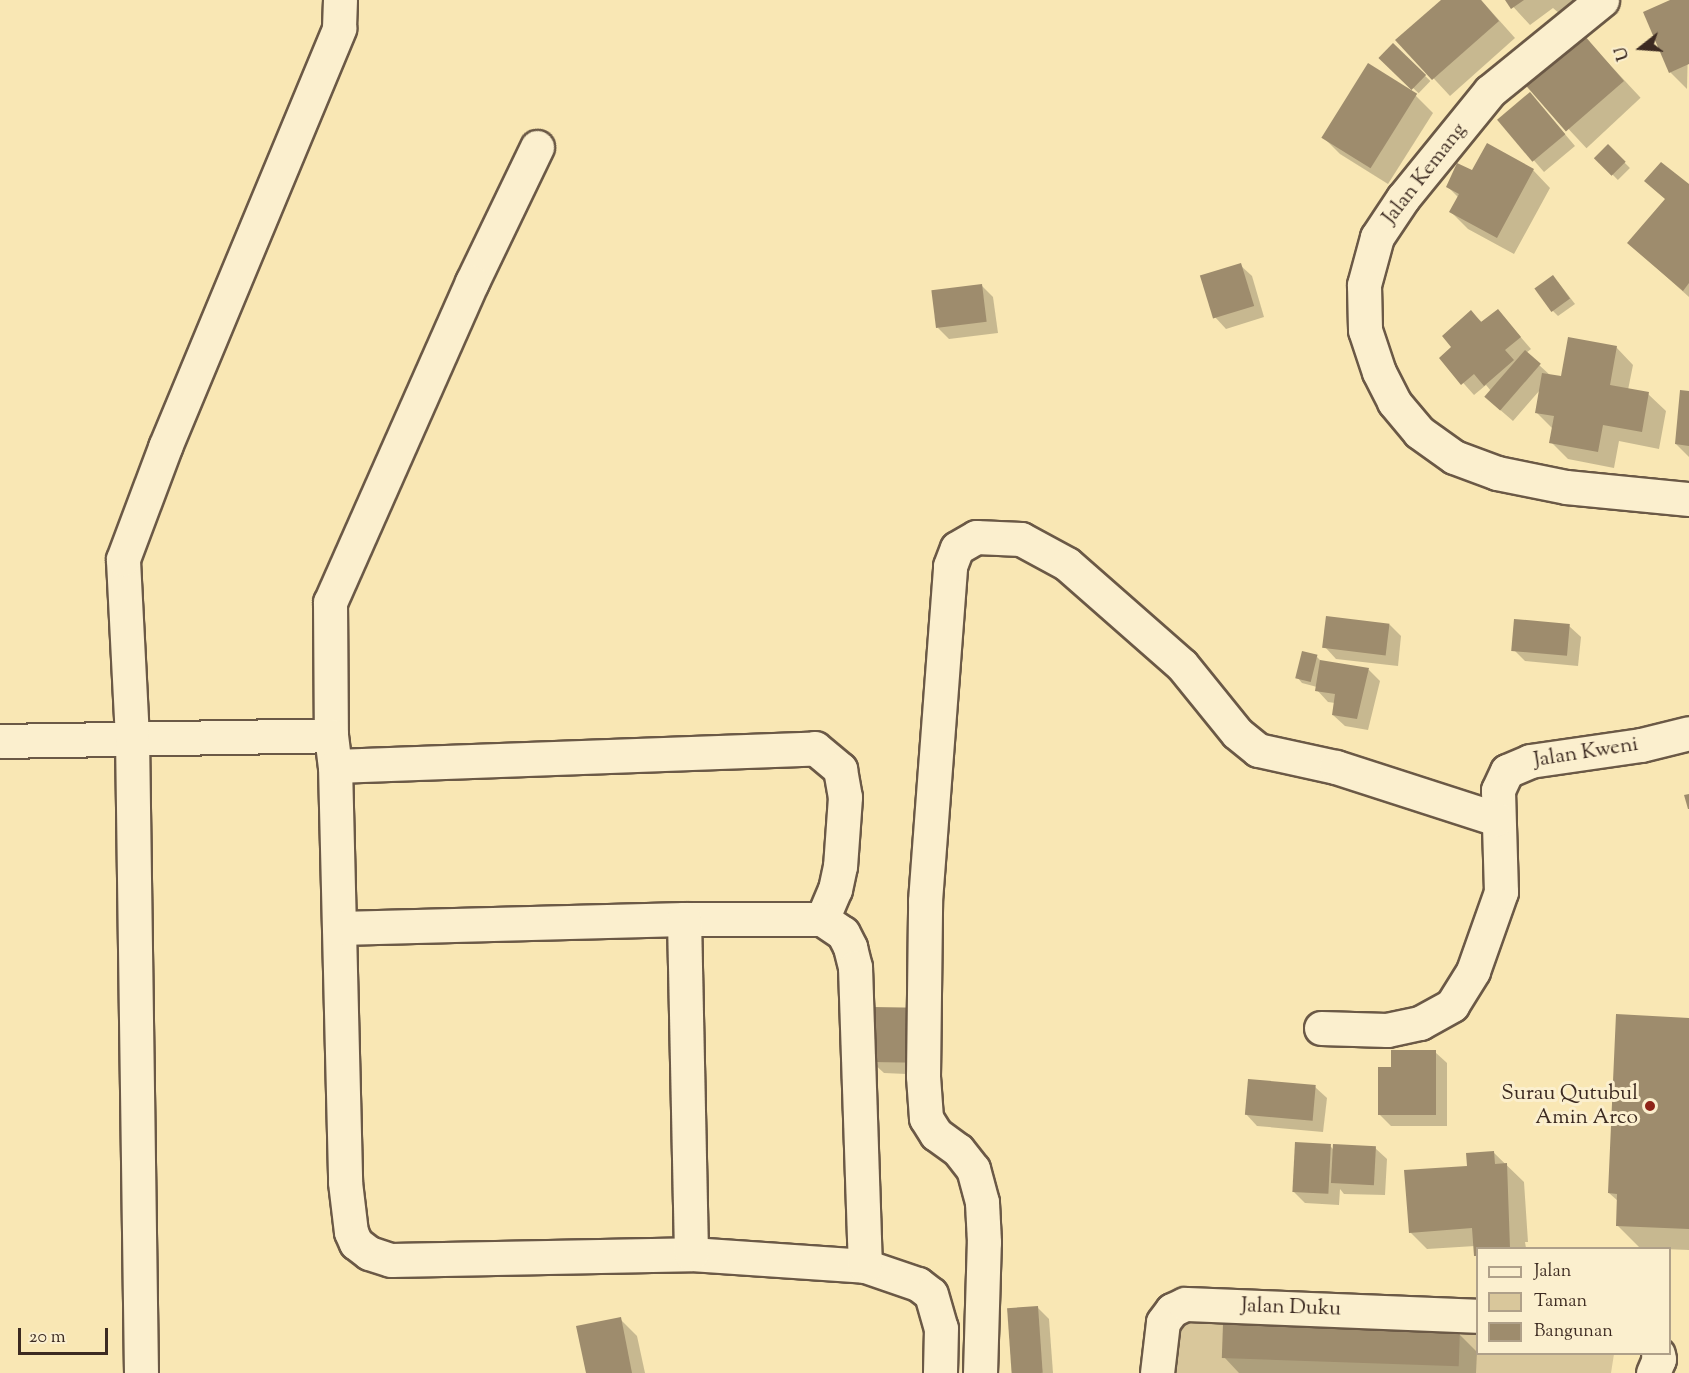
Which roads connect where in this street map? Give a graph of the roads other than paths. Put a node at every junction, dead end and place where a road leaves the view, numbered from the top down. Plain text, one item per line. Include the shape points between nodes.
1 (340, 0) edge
2 (1602, 0) edge
3 (537, 147) dead end
4 (1689, 499) edge
5 (1689, 733) edge
6 (132, 738) junction
7 (0, 741) edge
8 (333, 751) junction
9 (1497, 819) junction
10 (684, 919) junction
11 (822, 919) junction
12 (339, 928) junction
13 (1322, 1028) dead end
14 (691, 1254) junction
15 (865, 1266) junction
16 (1476, 1316) edge
17 (1658, 1355) edge
18 (141, 1373) edge
19 (940, 1373) edge
20 (981, 1373) edge
21 (1156, 1373) edge
22 (1653, 1373) edge

1 - 6 street via 339,28 123,559
2 - 4 street, Jalan Kemang via 1490,92 1403,198 1377,237 1364,285 1365,330 1394,402 1419,432 1454,457 1497,473 1566,487
3 - 8 street via 334,590 330,602
5 - 9 street, Jalan Kweni via 1641,746 1530,761 1512,768 1500,782
6 - 7 street
6 - 8 street
6 - 18 street
8 - 11 street via 815,748 840,769 845,797 835,889
8 - 12 street
9 - 13 street, Jalan Kweni via 1502,892 1473,972 1452,1005 1420,1023 1387,1030
9 - 20 street via 1336,767 1258,750 1237,733 1182,665 1067,564 1021,539 976,537 957,548 950,566 926,889 923,1076 926,1118 936,1134 958,1150 973,1169 982,1203
10 - 11 street
10 - 12 street
10 - 14 street
11 - 15 street via 843,933 855,967
12 - 14 street via 345,1182 356,1243 369,1253 391,1260
14 - 15 street
15 - 19 street via 918,1284 931,1294 942,1328
16 - 21 street, Jalan Duku via 1185,1304 1172,1310 1163,1322
17 - 22 street

